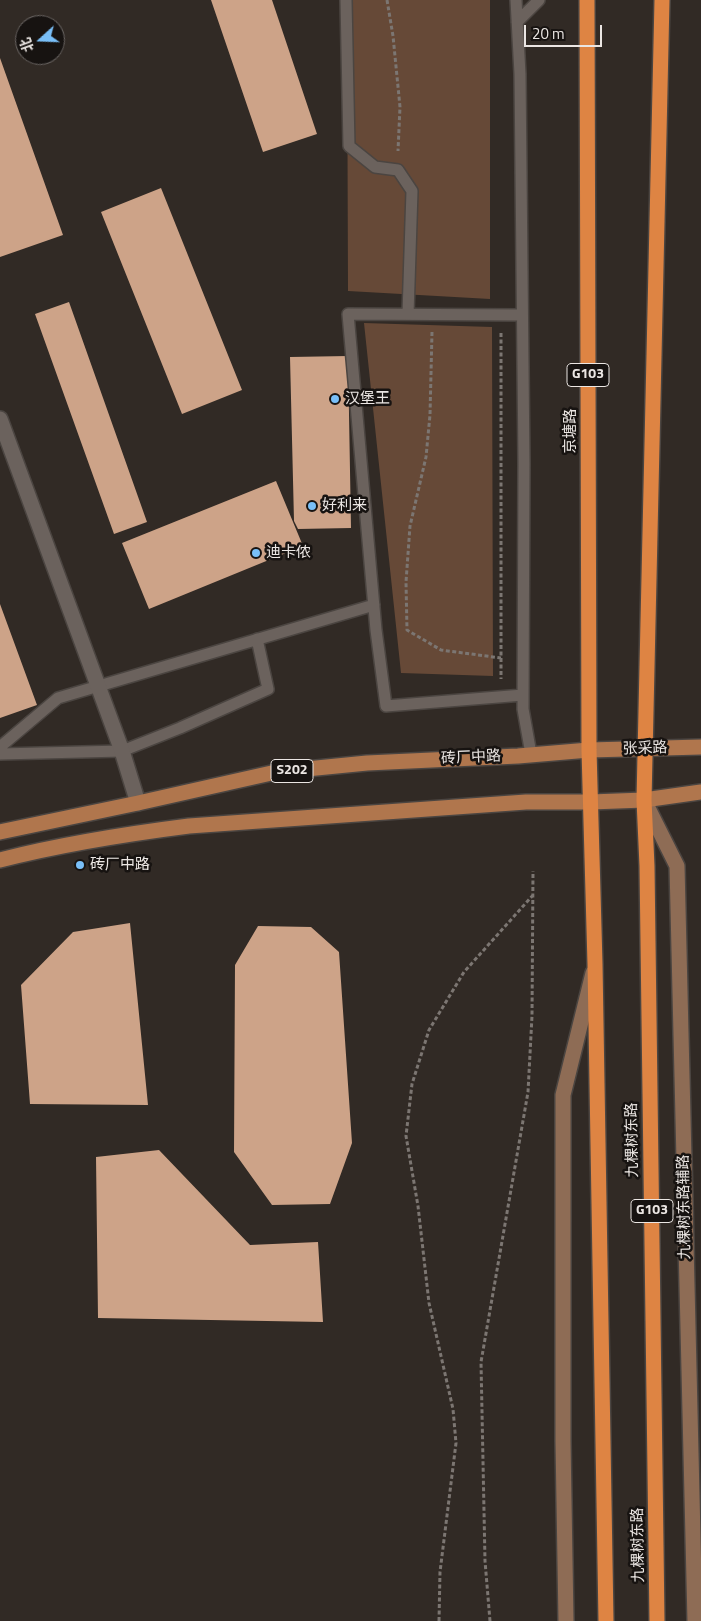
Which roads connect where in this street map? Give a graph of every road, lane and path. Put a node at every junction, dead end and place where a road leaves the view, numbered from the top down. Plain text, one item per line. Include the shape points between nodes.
1 (346, 0) edge
2 (387, 0) edge
3 (516, 0) edge
4 (539, 0) edge
5 (587, 0) edge
6 (662, 0) edge
7 (517, 22) junction
8 (398, 170) junction
9 (408, 314) junction
10 (432, 314) junction
11 (501, 314) junction
12 (522, 314) junction
13 (0, 419) edge
14 (374, 605) junction
15 (257, 639) junction
16 (501, 658) junction
17 (98, 686) junction
18 (523, 695) junction
19 (502, 697) junction
20 (701, 747) edge
21 (0, 748) edge
22 (646, 748) junction
23 (122, 750) junction
24 (589, 750) junction
25 (0, 754) edge
26 (531, 754) junction
27 (701, 792) edge
28 (644, 800) junction
29 (591, 802) junction
30 (138, 804) junction
31 (0, 832) edge
32 (0, 860) edge
33 (533, 870) dead end
34 (534, 894) junction
35 (595, 964) junction
36 (439, 1621) edge
37 (490, 1621) edge
38 (566, 1621) edge
39 (606, 1621) edge
40 (657, 1621) edge
41 (695, 1621) edge

1 - 8 lane via 349,146 376,167
2 - 8 path via 400,107
3 - 7 lane
4 - 7 lane
5 - 24 highway, 京塘路 / G103
6 - 22 highway, G103
7 - 12 lane
8 - 9 lane via 412,191
9 - 10 lane
9 - 14 lane via 348,314
10 - 11 lane
10 - 16 path via 430,415 426,457 410,526 407,630 441,650
11 - 12 lane
11 - 16 path
12 - 18 lane
13 - 17 street
14 - 15 lane
14 - 19 lane via 386,706
15 - 17 lane
15 - 23 lane via 268,689
16 - 19 path
17 - 21 lane via 58,698
17 - 23 street
18 - 19 lane
18 - 26 lane
20 - 22 main road, 张采路 / S202
22 - 24 main road, 张采路 / S202
22 - 28 highway, 九棵树东路 / G103
23 - 25 lane
23 - 30 street
24 - 26 main road, 砖厂中路 / S202
24 - 29 highway, 京塘路 / G103
26 - 30 main road, 砖厂中路 / S202 via 367,763 276,772
27 - 28 main road
28 - 29 main road
28 - 40 highway, 九棵树东路 / G103
28 - 41 street, 九棵树东路辅路 via 677,866
29 - 32 main road via 526,802 189,826 138,832
29 - 35 highway, G103
30 - 31 main road, 砖厂中路 / S202
33 - 34 path
34 - 36 path via 464,972 429,1030 412,1084 406,1136 429,1303 453,1409 456,1444 440,1572
34 - 37 path via 528,1092 481,1362 485,1561
35 - 38 street via 562,1095
35 - 39 highway, G103

